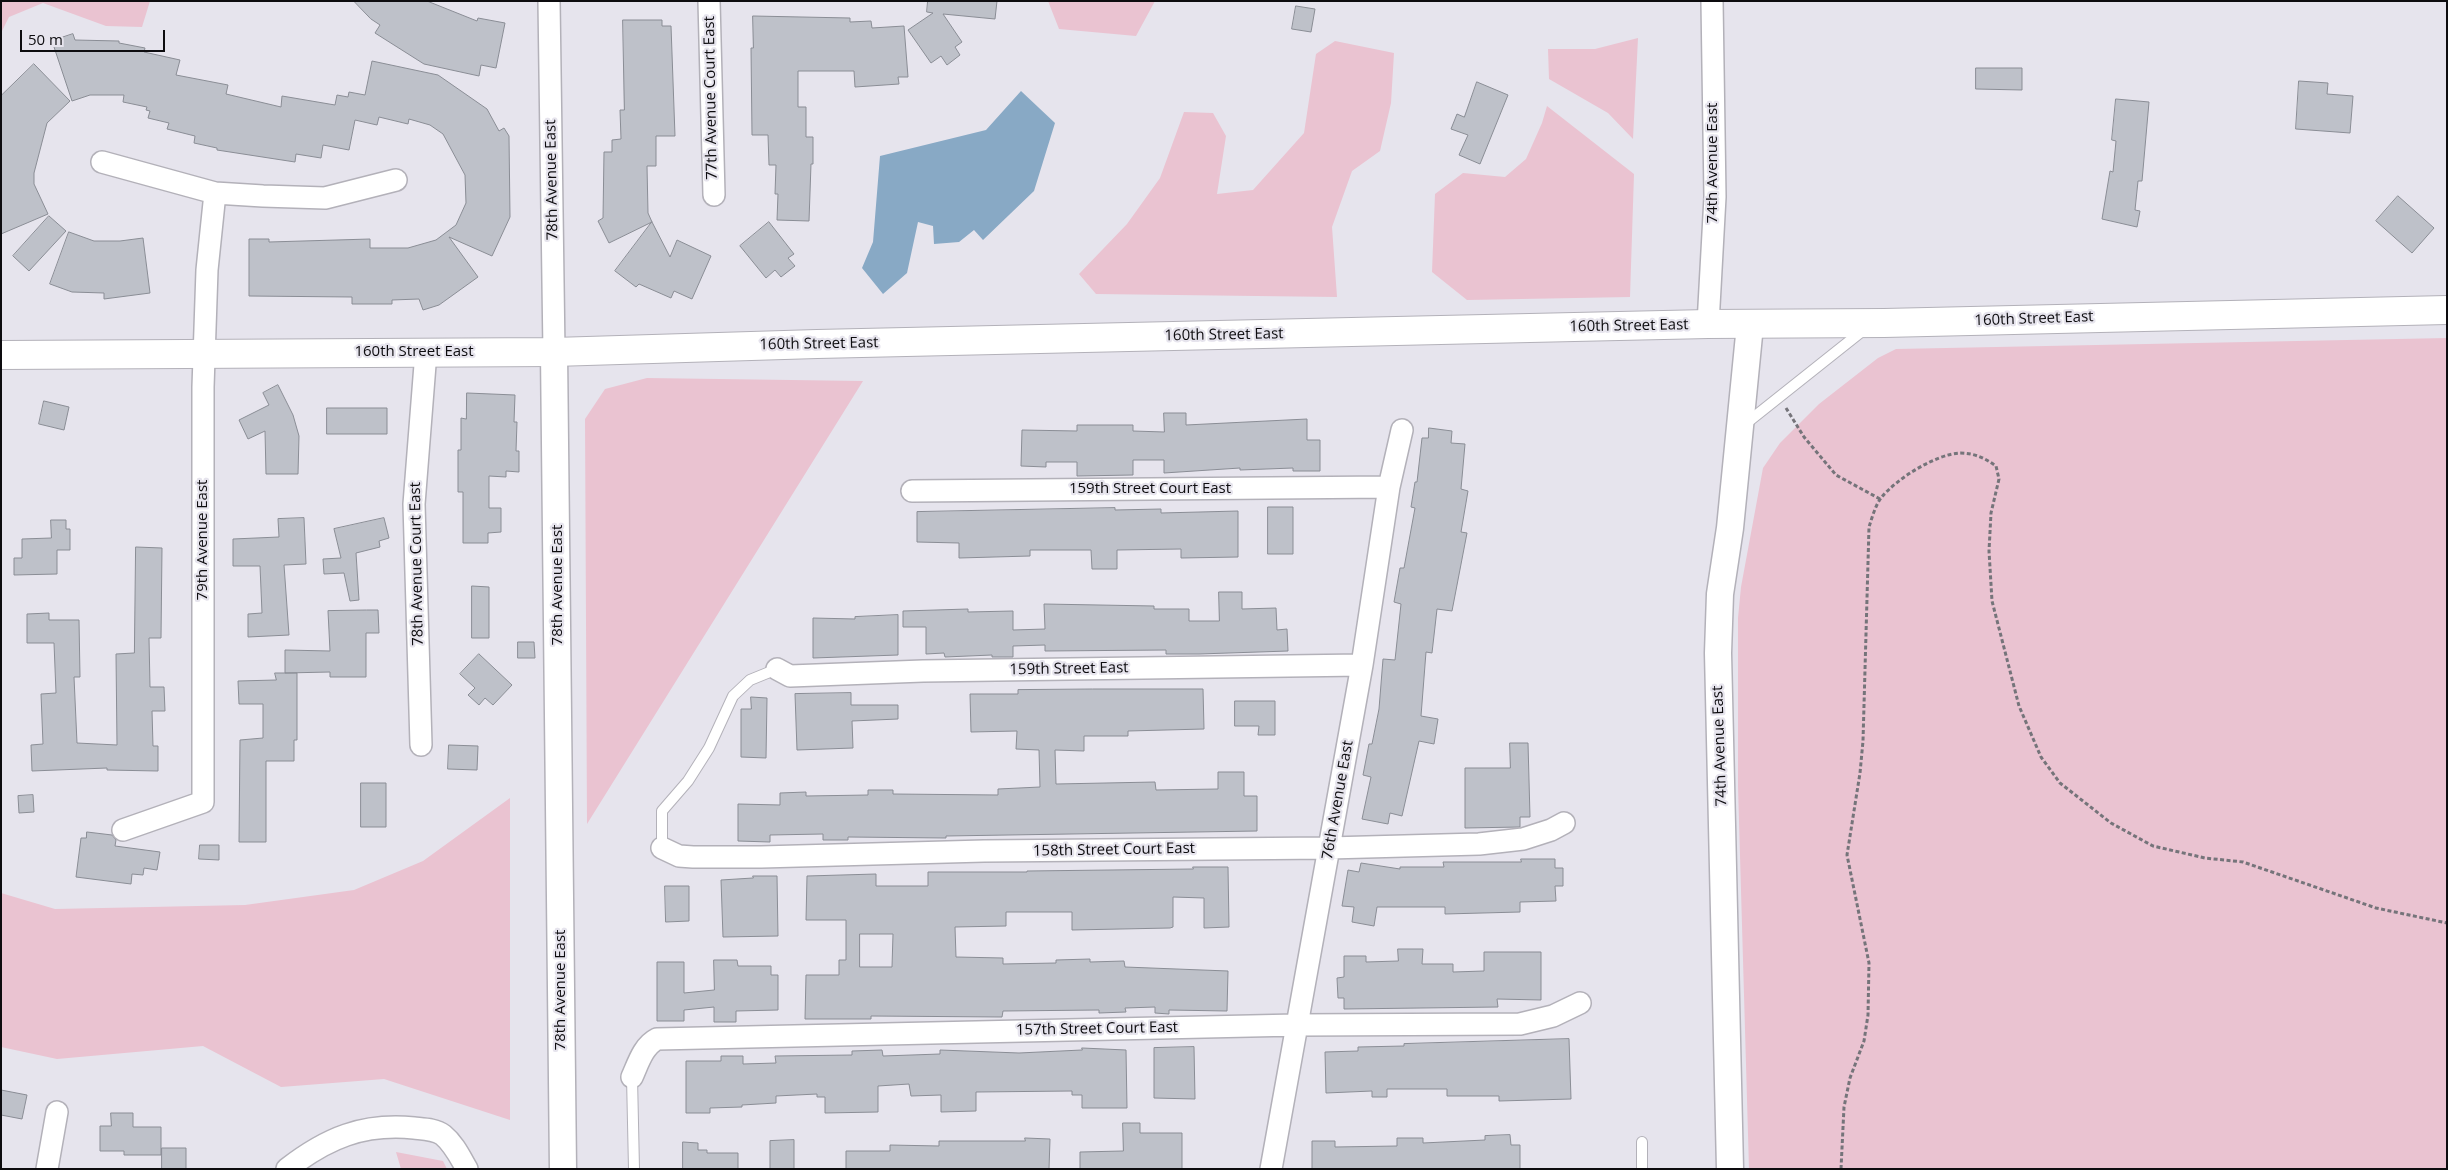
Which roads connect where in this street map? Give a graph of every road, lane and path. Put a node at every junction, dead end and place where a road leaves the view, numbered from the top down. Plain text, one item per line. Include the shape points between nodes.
1 (550, 1) edge
2 (709, 1) edge
3 (1712, 1) edge
4 (102, 162) dead end
5 (396, 180) dead end
6 (215, 193) junction
7 (714, 195) dead end
8 (2447, 310) edge
9 (1708, 324) junction
10 (1872, 324) junction
11 (1750, 325) junction
12 (426, 352) junction
13 (554, 352) junction
14 (204, 353) junction
15 (1, 355) edge
16 (1779, 398) junction
17 (1740, 429) junction
18 (1402, 430) dead end
19 (1389, 487) junction
20 (912, 491) dead end
21 (1880, 499) junction
22 (1362, 665) junction
23 (777, 669) joint
24 (421, 745) dead end
25 (1564, 823) dead end
26 (123, 830) dead end
27 (662, 848) joint
28 (1329, 848) junction
29 (2447, 923) edge
30 (1580, 1004) dead end
31 (1296, 1025) junction
32 (632, 1077) joint
33 (56, 1112) dead end
34 (1642, 1142) dead end
35 (47, 1169) edge
36 (287, 1169) edge
37 (467, 1169) edge
38 (563, 1169) edge
39 (634, 1169) edge
40 (1271, 1169) edge
41 (1642, 1169) edge
42 (1730, 1169) edge
43 (1842, 1169) edge

1 - 13 street, 78th Avenue East
2 - 7 street, 77th Avenue Court East
3 - 9 street, 74th Avenue East via 1715,197
4 - 6 street
5 - 6 street via 324,198
6 - 14 street, 79th Avenue East via 207,270
8 - 10 main road, 160th Street East
9 - 11 main road, 160th Street East
9 - 13 main road, 160th Street East
10 - 11 main road, 160th Street East
10 - 16 lane
11 - 17 street, 74th Avenue East
12 - 13 main road, 160th Street East
12 - 14 main road, 160th Street East
12 - 24 street, 78th Avenue Court East via 414,504
13 - 38 street, 78th Avenue East
14 - 15 main road, 160th Street East
14 - 26 street, 79th Avenue East via 203,802
16 - 17 lane
16 - 21 path via 1804,437 1836,475
17 - 42 street, 74th Avenue East via 1720,594 1718,653
18 - 19 street, 76th Avenue East
19 - 20 street, 159th Street Court East
19 - 22 street, 76th Avenue East
21 - 29 path via 1897,482 1934,459 1960,453 1982,456 1996,466 1999,480 1991,513 1988,551 1992,601 2019,706 2041,757 2060,783 2111,823 2153,846 2205,858 2243,862 2376,908
21 - 43 path via 1869,527 1860,773 1847,855 1869,963 1868,1016 1864,1041 1850,1078 1844,1107
22 - 23 street, 159th Street East via 790,676
22 - 28 street, 76th Avenue East
23 - 27 lane via 750,680 733,696 698,765 662,811
25 - 28 street, 158th Street Court East via 1523,839 1479,844
27 - 28 street, 158th Street Court East via 679,856 693,857
28 - 31 street, 76th Avenue East
30 - 31 street, 157th Street Court East via 1553,1016 1520,1024
31 - 32 street, 157th Street Court East via 657,1039 650,1042
31 - 40 street, 76th Avenue East
32 - 39 lane
33 - 35 street
34 - 41 lane
36 - 37 street via 337,1138 357,1130 396,1126 435,1131 452,1143

